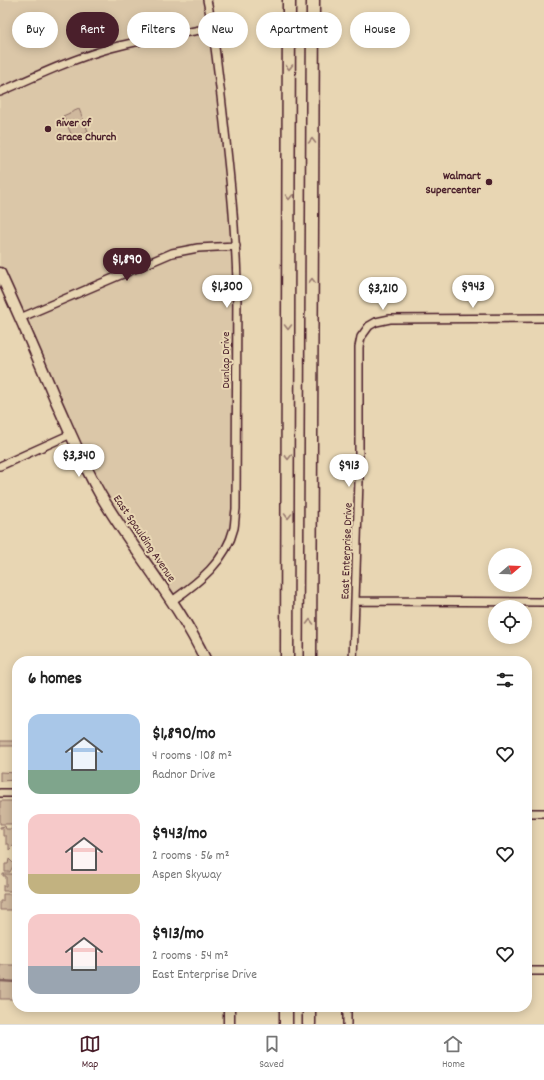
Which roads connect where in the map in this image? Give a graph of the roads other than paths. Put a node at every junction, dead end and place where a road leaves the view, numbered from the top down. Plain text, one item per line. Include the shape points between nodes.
1 (207, 0) edge
2 (289, 0) edge
3 (313, 0) edge
4 (209, 12) edge
5 (198, 31) edge
6 (214, 48) edge
7 (0, 92) edge
8 (236, 246) junction
9 (0, 273) edge
10 (20, 318) junction
11 (544, 318) edge
12 (71, 434) junction
13 (0, 466) edge
14 (172, 601) junction
15 (355, 601) junction
16 (544, 602) edge
17 (203, 656) edge
18 (287, 656) edge
19 (310, 656) edge
20 (353, 656) edge
21 (0, 793) edge
22 (12, 793) edge
23 (532, 813) edge
24 (544, 813) edge
25 (532, 971) edge
26 (544, 971) edge
27 (229, 1012) edge
28 (286, 1012) edge
29 (309, 1012) edge
30 (347, 1012) edge
31 (229, 1024) edge
32 (286, 1024) edge
33 (309, 1024) edge
34 (347, 1024) edge

1 - 4 street, Dunlap Drive
2 -> 18 highway
19 -> 3 highway
5 - 7 street via 109,49 50,70
6 - 8 street, Dunlap Drive
8 - 10 street via 194,248 172,253
8 - 14 street, Dunlap Drive via 234,528 220,558 193,586
9 - 10 street, East Spaulding Avenue
10 - 12 street, East Spaulding Avenue
11 - 15 street, East Enterprise Drive via 390,319 376,322 361,337
12 - 13 street
12 - 14 street, East Spaulding Avenue via 102,496
14 - 17 street, East Spaulding Avenue
15 - 16 street
15 - 20 street, East Enterprise Drive
21 - 22 street
23 - 24 street
25 - 26 street
27 - 31 street
28 - 32 highway
29 - 33 highway
30 - 34 street

